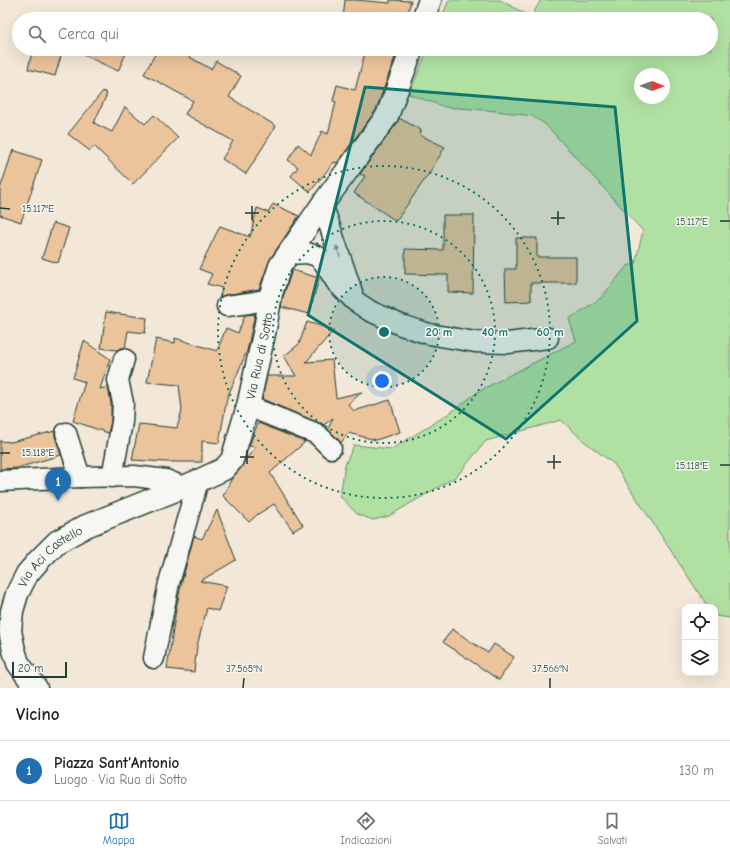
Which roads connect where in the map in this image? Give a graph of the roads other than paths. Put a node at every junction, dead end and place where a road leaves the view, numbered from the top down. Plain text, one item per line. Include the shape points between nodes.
1 (429, 0) edge
2 (425, 12) edge
3 (409, 56) edge
4 (322, 205) junction
5 (288, 254) junction
6 (270, 299) junction
7 (355, 301) junction
8 (227, 306) dead end
9 (548, 338) dead end
10 (124, 359) dead end
11 (248, 406) junction
12 (66, 433) dead end
13 (331, 448) dead end
14 (80, 477) junction
15 (112, 477) junction
16 (0, 481) edge
17 (190, 484) junction
18 (154, 658) dead end
19 (36, 688) edge

1 - 2 street
3 - 4 street, Via Rua di Sotto via 387,116
4 - 5 street, Via Rua di Sotto
7 -> 4 street
5 - 6 street, Via Rua di Sotto via 280,266
5 - 7 street via 307,253 316,256 324,262 338,284
6 - 8 street
6 - 11 street, Via Rua di Sotto
7 - 9 street via 370,311 429,334 475,342 508,343
10 - 15 street via 118,380 123,402 122,422
11 - 13 street via 317,434
11 - 17 street, Via Rua di Sotto via 232,460 224,469
12 - 14 street
14 - 15 street
14 - 16 street
15 - 17 street via 134,476
17 - 18 street
17 - 19 street, Via Aci Castello via 86,526 57,542 27,574 17,594 10,630 18,663

